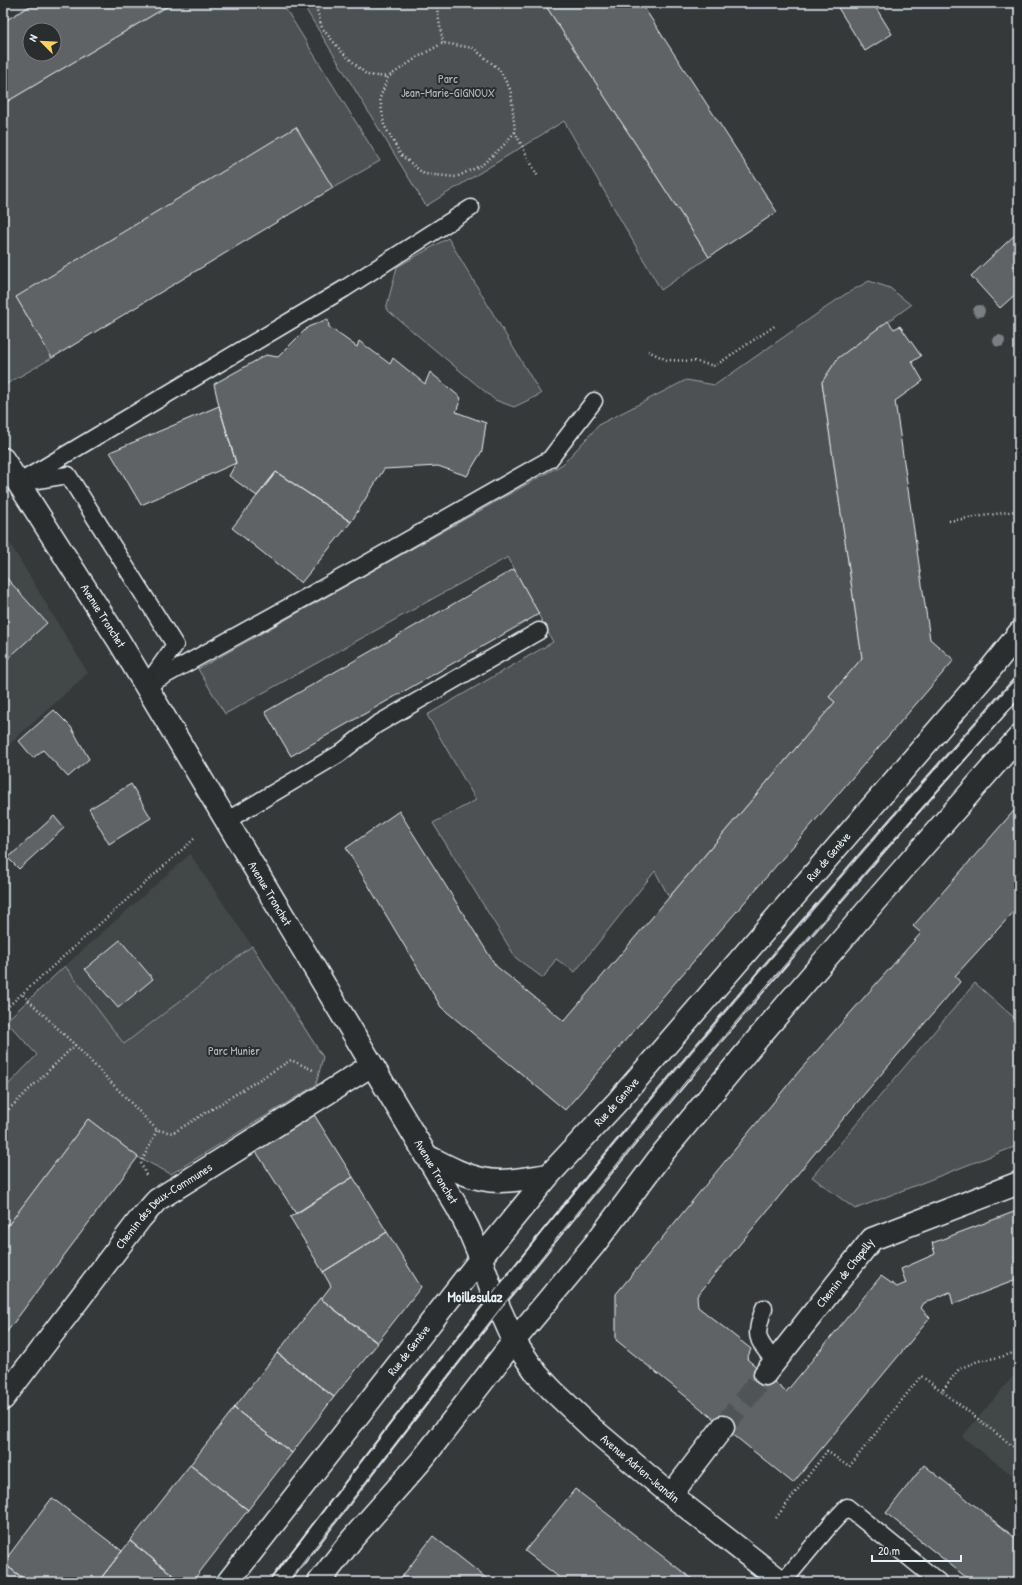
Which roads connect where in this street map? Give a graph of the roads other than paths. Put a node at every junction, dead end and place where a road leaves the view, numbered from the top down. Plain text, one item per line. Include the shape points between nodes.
1 (471, 208) dead end
2 (594, 401) dead end
3 (9, 475) edge
4 (539, 631) dead end
5 (1019, 633) edge
6 (146, 686) junction
7 (1019, 686) edge
8 (1019, 737) edge
9 (226, 821) junction
10 (372, 1065) junction
11 (425, 1154) junction
12 (549, 1175) junction
13 (1019, 1183) edge
14 (481, 1259) junction
15 (496, 1302) junction
16 (764, 1308) dead end
17 (514, 1341) junction
18 (770, 1368) joint
19 (3, 1399) edge
20 (723, 1427) tunnel mouth
21 (671, 1495) junction
22 (228, 1582) edge
23 (279, 1582) edge
24 (319, 1582) edge
25 (782, 1582) edge
26 (939, 1582) edge

1 - 3 lane via 344,289
2 - 6 lane via 550,459
3 - 6 main road, Avenue Tronchet
3 - 6 lane via 68,475 175,645
4 - 9 lane via 376,725 339,754
5 - 12 main road, Rue de Genève via 618,1101
6 - 9 main road, Avenue Tronchet
7 - 15 lane via 764,977
8 - 17 main road via 764,1031 662,1154 594,1245
9 - 10 main road, Avenue Tronchet
10 - 11 main road, Avenue Tronchet
10 - 19 main road, Chemin des Deux-Communes via 157,1200
11 - 12 main road via 464,1174 483,1180 517,1180
11 - 14 main road, Avenue Tronchet via 468,1228
12 - 14 main road, Rue de Genève
13 - 18 main road, Chemin de Chapelly via 872,1239
14 - 15 main road, Avenue Tronchet
14 - 22 main road, Rue de Genève
15 - 17 main road, Avenue Tronchet
15 - 23 lane
16 - 18 lane via 758,1326 759,1341
17 - 21 main road, Avenue Adrien-Jeandin via 537,1374 553,1391 594,1430
17 - 24 main road via 421,1461 353,1538
20 - 21 main road
21 - 25 main road, Avenue Adrien-Jeandin
25 - 26 lane via 847,1508

